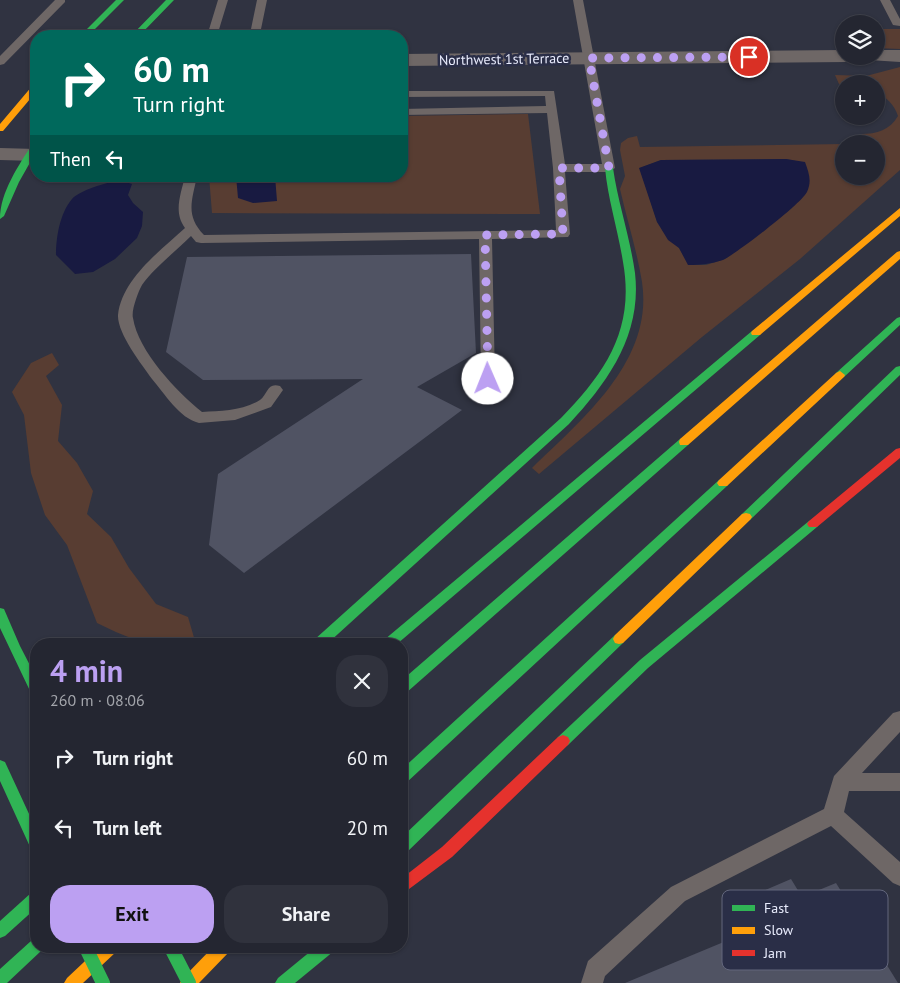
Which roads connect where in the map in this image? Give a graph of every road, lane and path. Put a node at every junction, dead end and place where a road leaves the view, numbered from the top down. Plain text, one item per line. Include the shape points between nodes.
1 (60, 0) edge
2 (120, 0) edge
3 (170, 0) edge
4 (223, 0) edge
5 (262, 0) edge
6 (578, 0) edge
7 (885, 0) edge
8 (900, 23) edge
9 (256, 29) dead end
10 (31, 30) edge
11 (90, 30) edge
12 (141, 30) edge
13 (214, 30) edge
14 (30, 31) edge
15 (18, 43) junction
16 (30, 45) edge
17 (835, 56) edge
18 (885, 56) edge
19 (900, 56) edge
20 (589, 58) junction
21 (408, 60) edge
22 (0, 62) edge
23 (30, 94) edge
24 (408, 94) edge
25 (552, 109) junction
26 (408, 112) edge
27 (0, 129) edge
28 (30, 152) edge
29 (0, 154) edge
30 (30, 160) edge
31 (559, 168) junction
32 (609, 168) junction
33 (190, 182) edge
34 (900, 211) edge
35 (0, 216) edge
36 (190, 229) junction
37 (485, 235) junction
38 (900, 254) edge
39 (900, 320) edge
40 (900, 369) edge
41 (488, 379) dead end
42 (275, 390) dead end
43 (900, 452) edge
44 (0, 613) edge
45 (325, 638) edge
46 (395, 638) edge
47 (30, 678) edge
48 (408, 683) edge
49 (900, 719) edge
50 (0, 766) edge
51 (408, 773) edge
52 (841, 782) junction
53 (900, 782) edge
54 (833, 815) junction
55 (30, 831) edge
56 (408, 841) edge
57 (900, 876) edge
58 (408, 883) edge
59 (30, 904) edge
60 (0, 931) edge
61 (30, 952) edge
62 (88, 953) edge
63 (104, 953) edge
64 (173, 953) edge
65 (219, 953) edge
66 (320, 953) edge
67 (0, 979) edge
68 (72, 983) edge
69 (103, 983) edge
70 (188, 983) edge
71 (283, 983) edge
72 (592, 983) edge

1 - 10 lane
2 - 11 main road
3 - 12 main road
4 - 13 lane
5 - 9 lane
6 - 20 lane
7 - 8 lane via 897,23
14 - 15 lane
15 - 16 lane
15 - 22 lane
17 - 20 street, Northwest 1st Terrace
18 - 19 street
20 - 21 street, Northwest 1st Terrace
20 - 32 lane
23 - 27 main road
24 - 25 lane via 550,93
25 - 26 lane
25 - 31 lane
28 - 29 street
30 - 35 main road
31 - 32 lane
31 - 37 lane via 563,234
32 - 45 main road via 609,184 632,291 624,339 610,368 569,416
33 - 36 lane via 184,215
34 - 46 main road
36 - 37 lane via 201,239
36 - 42 lane via 135,285 125,316 131,336 179,402 199,418 235,415 266,403
37 - 41 lane
38 - 48 main road
39 - 51 main road
40 - 56 main road
43 - 58 main road via 644,664 447,852
44 - 47 main road
49 - 52 lane
50 - 55 main road
52 - 53 lane
52 - 54 lane
54 - 57 lane
54 - 72 lane via 678,894 596,969
59 - 60 main road
61 - 67 main road
62 - 69 main road, bridge
63 - 68 main road
64 - 70 main road, bridge
65 - 70 main road
66 - 71 main road

